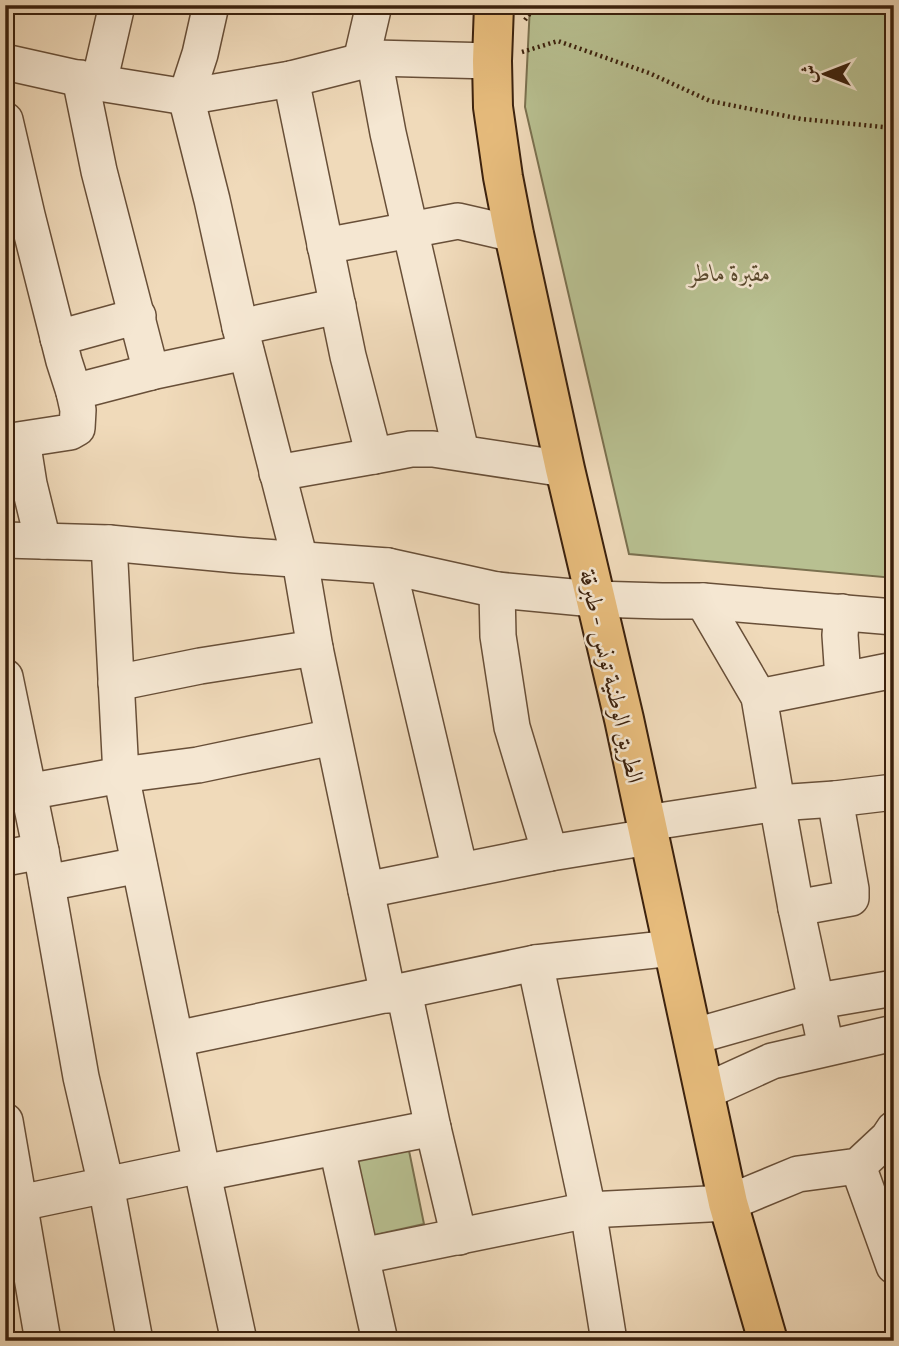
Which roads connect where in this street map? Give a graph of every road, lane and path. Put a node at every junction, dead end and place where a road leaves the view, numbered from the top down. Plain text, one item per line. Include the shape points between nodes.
1 (117, 5) edge
2 (211, 5) edge
3 (374, 5) edge
4 (494, 5) edge
5 (368, 59) junction
6 (492, 61) junction
7 (5, 62) edge
8 (291, 79) junction
9 (90, 80) junction
10 (186, 97) junction
11 (5, 120) edge
12 (894, 128) edge
13 (16, 218) edge
14 (410, 230) junction
15 (514, 234) junction
16 (324, 246) junction
17 (338, 306) junction
18 (138, 316) junction
19 (58, 338) junction
20 (243, 339) junction
21 (151, 372) junction
22 (74, 391) junction
23 (13, 441) edge
24 (461, 452) junction
25 (374, 456) junction
26 (565, 469) junction
27 (277, 473) junction
28 (5, 540) edge
29 (43, 541) junction
30 (110, 543) junction
31 (300, 560) junction
32 (388, 566) junction
33 (496, 590) junction
34 (594, 599) junction
35 (703, 601) junction
36 (842, 612) junction
37 (894, 617) edge
38 (314, 648) junction
39 (894, 670) edge
40 (5, 677) edge
41 (843, 679) junction
42 (116, 683) junction
43 (759, 698) junction
44 (333, 737) junction
45 (121, 775) junction
46 (894, 792) edge
47 (17, 794) edge
48 (835, 799) junction
49 (776, 803) junction
50 (647, 830) junction
51 (550, 853) junction
52 (5, 858) edge
53 (139, 865) junction
54 (44, 867) junction
55 (460, 871) junction
56 (366, 890) junction
57 (796, 908) junction
58 (673, 948) junction
59 (535, 963) junction
60 (894, 988) edge
61 (396, 993) junction
62 (818, 1001) junction
63 (894, 1033) edge
64 (692, 1037) junction
65 (176, 1040) junction
66 (826, 1047) junction
67 (704, 1092) junction
68 (5, 1121) edge
69 (433, 1128) junction
70 (894, 1129) edge
71 (337, 1148) junction
72 (858, 1166) junction
73 (202, 1169) junction
74 (106, 1185) junction
75 (20, 1203) junction
76 (728, 1203) junction
77 (588, 1210) junction
78 (458, 1237) junction
79 (16, 1251) edge
80 (362, 1256) junction
81 (894, 1266) edge
82 (43, 1341) edge
83 (135, 1341) edge
84 (239, 1341) edge
85 (380, 1341) edge
86 (609, 1341) edge
87 (768, 1341) edge

1 - 9 street
2 - 10 street
3 - 5 street
4 - 6 main road, الطريق الوطنية تونس - طبرقة
5 - 6 street
5 - 8 street
5 - 14 street
6 - 12 path via 558,41 649,73 710,101 801,119
6 - 15 main road, الطريق الوطنية تونس - طبرقة via 494,107
7 - 9 street
8 - 10 street
8 - 16 street
9 - 10 street
9 - 18 street via 100,171
10 - 20 street
11 - 13 street
13 - 19 street
14 - 15 street via 458,221
14 - 16 street
14 - 24 street
15 - 26 main road, الطريق الوطنية تونس - طبرقة
16 - 17 street
17 - 20 street
17 - 25 street
18 - 19 street
18 - 21 street
19 - 22 street
20 - 21 street
20 - 27 street
21 - 22 street
22 - 23 street via 77,428
23 - 29 street
24 - 25 street via 411,449
24 - 26 street
25 - 27 street
26 - 34 main road, الطريق الوطنية تونس - طبرقة
27 - 31 street
28 - 29 street
29 - 30 street
30 - 31 street
30 - 42 street
31 - 32 street
31 - 38 street
32 - 33 street
32 - 55 street
33 - 34 street
33 - 51 street via 512,727
34 - 35 street
34 - 50 main road, الطريق الوطنية تونس - طبرقة
35 - 36 street
35 - 43 street
36 - 37 street
36 - 41 street
38 - 42 street
38 - 44 street
39 - 41 street
40 - 47 street
41 - 43 street
42 - 45 street
43 - 49 street
44 - 45 street via 198,765
44 - 56 street
45 - 47 street
45 - 53 street
46 - 48 street
47 - 54 street
48 - 49 street
48 - 57 street via 851,898
49 - 50 street
49 - 57 street
50 - 51 street
50 - 58 main road, الطريق الوطنية تونس - طبرقة
51 - 55 street
52 - 54 street
53 - 54 street
53 - 65 street
54 - 74 street via 81,1077
55 - 56 street
56 - 61 street
57 - 62 street
58 - 59 street
58 - 64 main road, الطريق الوطنية تونس - طبرقة
59 - 61 street
59 - 77 street
60 - 62 street
61 - 65 street
61 - 69 street
62 - 64 street
62 - 66 street
63 - 66 street
64 - 67 main road, الطريق الوطنية تونس - طبرقة
65 - 73 street
66 - 67 street via 772,1061
67 - 76 main road, الطريق الوطنية تونس - طبرقة
68 - 75 street
69 - 71 street
69 - 78 street
70 - 72 street
71 - 73 street
71 - 80 street
72 - 76 street via 798,1174
72 - 81 street
73 - 74 street
73 - 84 street
74 - 75 street
74 - 83 street
75 - 79 street
76 - 77 street
76 - 87 main road, الطريق الوطنية تونس - طبرقة
77 - 78 street
77 - 86 street
78 - 80 street
79 - 82 street
80 - 85 street

